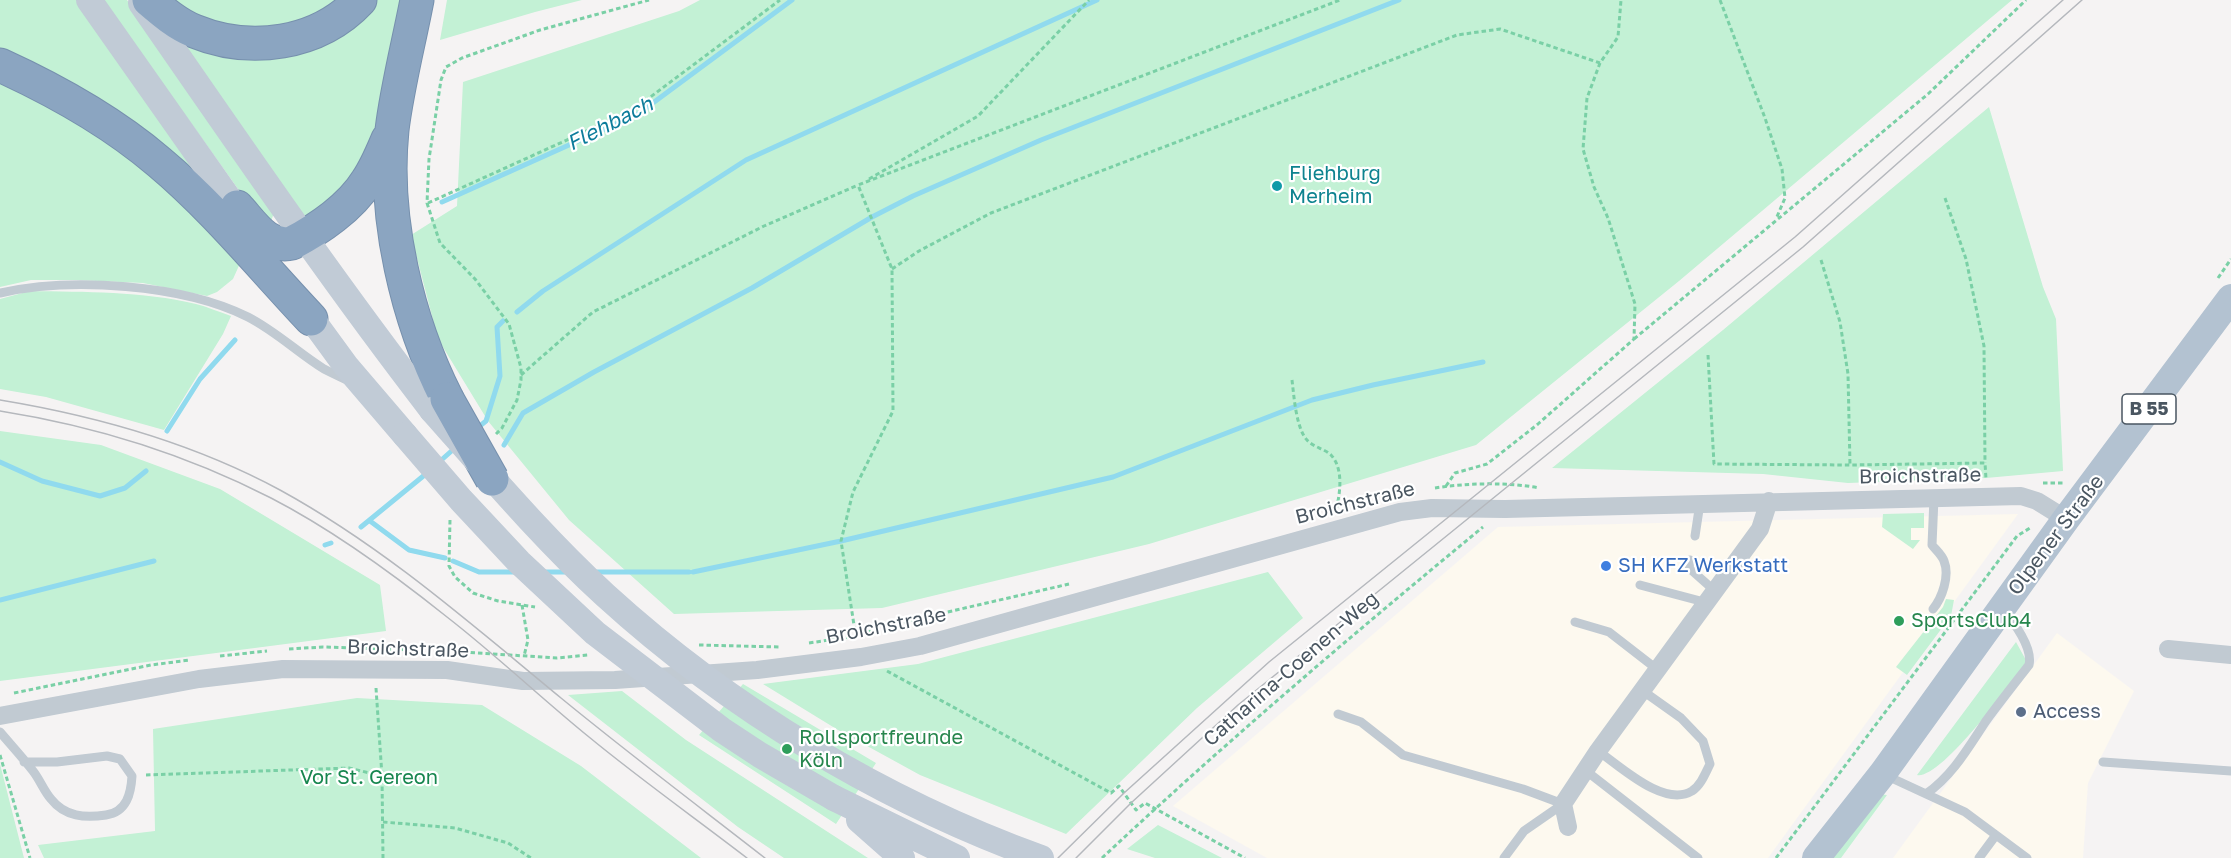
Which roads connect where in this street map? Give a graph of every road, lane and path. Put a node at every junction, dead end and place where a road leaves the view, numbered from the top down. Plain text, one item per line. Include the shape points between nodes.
1 (90, 0) edge
2 (140, 0) edge
3 (149, 0) edge
4 (360, 0) edge
5 (417, 0) edge
6 (649, 0) edge
7 (780, 0) edge
8 (1089, 0) edge
9 (1340, 0) edge
10 (1621, 0) edge
11 (1720, 0) edge
12 (2026, 0) edge
13 (1600, 63) junction
14 (0, 65) edge
15 (392, 130) junction
16 (858, 186) junction
17 (1945, 198) dead end
18 (427, 203) junction
19 (234, 204) junction
20 (1776, 221) junction
21 (303, 237) junction
22 (1821, 260) dead end
23 (892, 269) junction
24 (0, 293) edge
25 (2231, 298) edge
26 (311, 319) junction
27 (1634, 339) junction
28 (1708, 355) dead end
29 (521, 375) junction
30 (1292, 380) dead end
31 (366, 390) junction
32 (439, 404) junction
33 (494, 436) dead end
34 (1985, 463) junction
35 (1850, 465) junction
36 (492, 479) joint
37 (1978, 483) dead end
38 (2037, 483) dead end
39 (2068, 483) dead end
40 (1446, 486) junction
41 (1426, 490) dead end
42 (1549, 491) dead end
43 (1934, 498) junction
44 (1769, 501) junction
45 (1700, 503) junction
46 (1443, 508) junction
47 (1505, 509) junction
48 (1343, 510) dead end
49 (450, 519) dead end
50 (2066, 519) junction
51 (2033, 525) dead end
52 (1695, 536) dead end
53 (1690, 560) dead end
54 (1077, 582) dead end
55 (1640, 585) dead end
56 (1712, 598) junction
57 (522, 604) junction
58 (2002, 608) junction
59 (544, 609) dead end
60 (1933, 609) dead end
61 (1575, 622) dead end
62 (856, 636) junction
63 (804, 644) dead end
64 (698, 645) dead end
65 (783, 647) dead end
66 (288, 649) dead end
67 (2168, 649) dead end
68 (276, 650) dead end
69 (422, 650) dead end
70 (457, 652) dead end
71 (592, 654) dead end
72 (2231, 655) edge
73 (219, 656) dead end
74 (524, 657) junction
75 (861, 657) junction
76 (197, 659) dead end
77 (374, 668) junction
78 (1658, 670) junction
79 (1642, 691) junction
80 (11, 694) dead end
81 (1338, 714) dead end
82 (0, 716) edge
83 (0, 732) edge
84 (1599, 751) junction
85 (0, 755) edge
86 (24, 762) junction
87 (2103, 762) dead end
88 (1585, 770) junction
89 (2231, 771) edge
90 (1883, 773) junction
91 (132, 776) junction
92 (382, 776) junction
93 (1926, 794) junction
94 (834, 798) junction
95 (1563, 804) junction
96 (1154, 809) junction
97 (383, 822) junction
98 (1568, 826) dead end
99 (1996, 835) junction
100 (30, 858) edge
101 (383, 858) edge
102 (531, 858) edge
103 (902, 858) edge
104 (957, 858) edge
105 (1041, 858) edge
106 (1102, 858) edge
107 (1245, 858) edge
108 (1504, 858) edge
109 (1698, 858) edge
110 (1776, 858) edge
111 (1816, 858) edge
112 (1979, 858) edge
113 (2027, 858) edge

1 - 19 main road
2 - 21 main road
3 - 4 highway via 193,31 248,44 277,43 304,36 330,24
5 - 15 highway
6 - 18 path via 540,30 446,67 429,159
7 - 18 path via 633,110
8 - 16 path via 978,116
9 - 16 path
10 - 13 path via 1618,38
11 - 20 path via 1782,169 1785,198
12 - 20 path via 1928,94
13 - 23 path via 1500,29 1457,35 991,213
13 - 27 path via 1587,98 1583,149 1635,304
14 - 26 highway via 83,107 158,161 192,191
15 - 21 highway via 366,183 342,208
15 - 32 highway via 395,232 404,283 437,380
16 - 23 path
16 - 29 path via 764,226 592,312
17 - 34 path via 1966,260 1984,346
18 - 29 path via 440,243 475,279 509,324
19 - 21 highway via 275,243 283,245
19 - 26 main road
20 - 27 path
21 - 32 main road via 376,338
22 - 35 path via 1840,322 1848,374
23 - 62 path via 893,411 853,492 841,541
24 - 31 lane via 35,286 113,287 204,300 257,322 323,368
25 - 50 main road, Olpener Straße / B 55
26 - 31 main road
27 - 40 path via 1496,457 1487,464 1455,472
28 - 35 path via 1713,464
29 - 33 path via 517,400
30 - 48 path via 1297,414 1307,440 1332,456 1339,471 1336,512
31 - 94 main road, bridge via 519,562 596,633 722,730
32 - 36 highway, bridge
34 - 35 path
34 - 37 path via 1990,483
36 - 105 main road, bridge via 605,595 746,705 824,757 867,780 962,826
38 - 39 path
40 - 41 path
40 - 42 path via 1527,486
40 - 46 path
43 - 44 street, Broichstraße
43 - 50 street, Broichstraße via 2025,497
43 - 60 lane via 1932,545 1945,567 1943,592
44 - 45 street, Broichstraße
44 - 56 street via 1760,529
45 - 47 street, Broichstraße
45 - 52 lane
46 - 47 street, Broichstraße
46 - 75 street, Broichstraße via 1400,512 920,646
47 - 96 path, Catharina-Coenen-Weg via 1315,666
49 - 57 path via 449,566 455,577 473,593 498,602
50 - 58 main road, Olpener Straße / B 55
51 - 110 path via 2017,536
53 - 56 lane via 1689,568
54 - 62 path
55 - 56 lane
56 - 78 street
57 - 59 path
57 - 74 path via 528,640
58 - 90 main road, Olpener Straße / B 55
58 - 93 lane via 2014,622 2031,656 2029,665 1955,767
61 - 78 lane via 1610,632
62 - 63 path
62 - 75 path
64 - 65 path
66 - 69 path
67 - 72 street
68 - 73 path
70 - 74 path
71 - 74 path
75 - 77 street, Broichstraße via 757,670 615,680 523,681 447,670
75 - 96 path via 1112,793 1119,786 1136,810 1144,803
76 - 80 path
77 - 82 street, Broichstraße via 283,669 199,679
77 - 92 path
78 - 79 street
79 - 84 street
79 - 84 lane via 1681,718 1703,741 1710,764 1701,782 1690,792 1675,795 1653,790
81 - 95 lane via 1361,722 1402,755
83 - 86 lane
84 - 88 street
85 - 100 path
86 - 91 lane via 107,756 120,759
86 - 91 lane via 63,811 87,817 112,814 126,802 131,794
87 - 89 lane
88 - 95 street
88 - 109 lane
90 - 93 lane
90 - 111 main road, Olpener Straße / B 55
91 - 92 path via 349,768
92 - 97 path
93 - 99 lane via 1965,812
94 - 103 main road
94 - 104 main road
95 - 98 street
95 - 108 lane via 1524,831
96 - 106 path, Catharina-Coenen-Weg
96 - 107 path
97 - 101 path
97 - 102 path via 455,828 508,843
99 - 112 lane
99 - 113 lane

